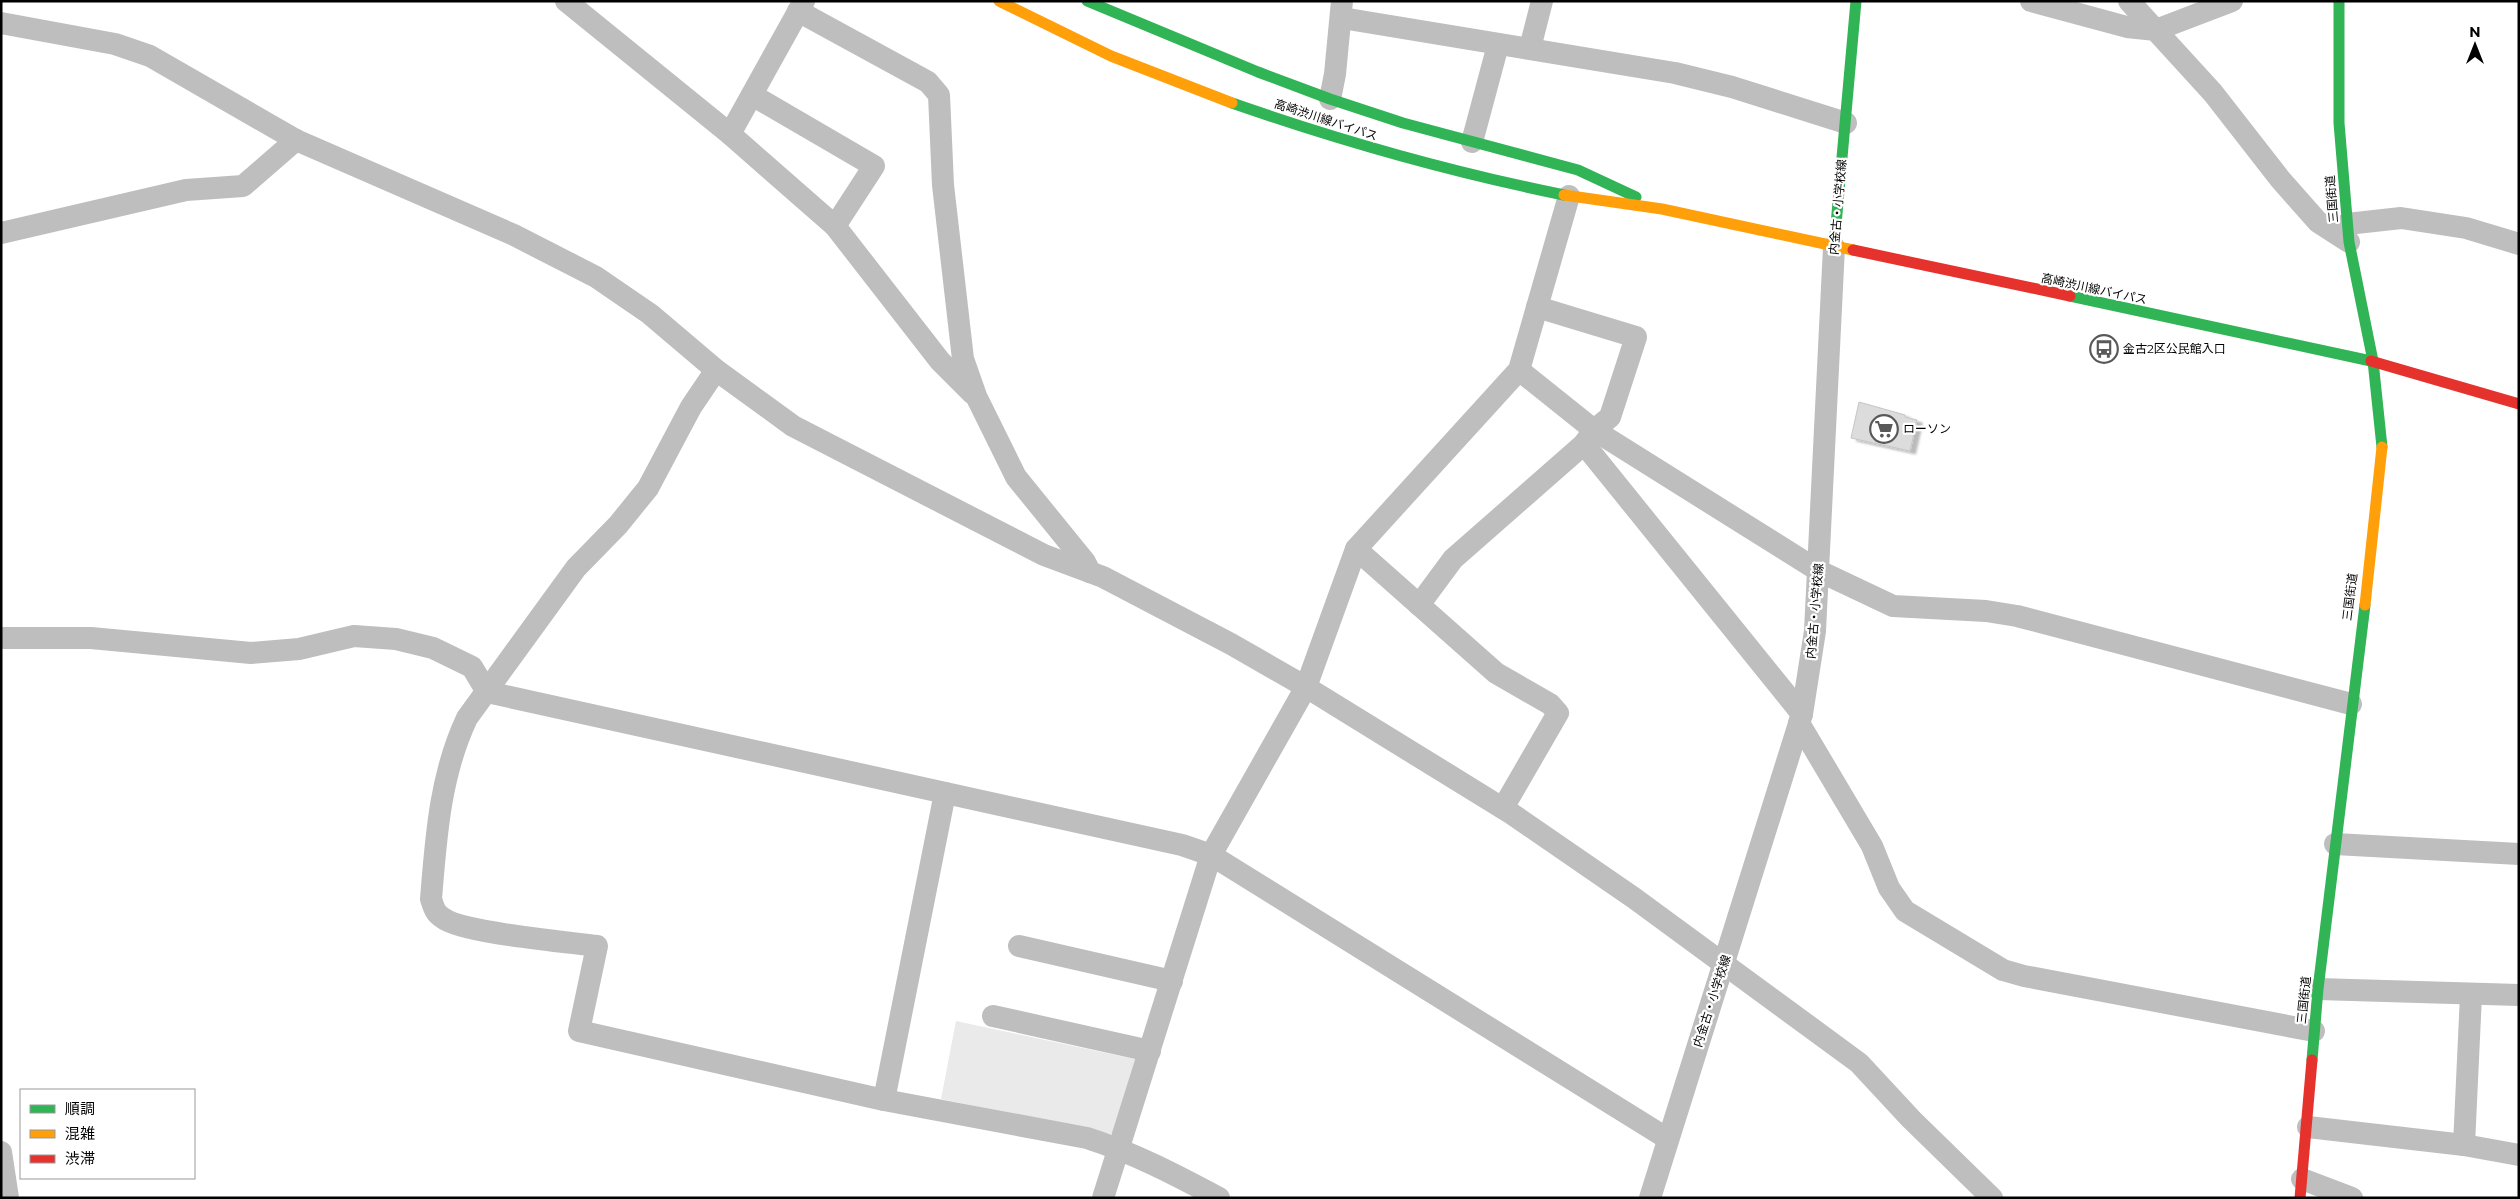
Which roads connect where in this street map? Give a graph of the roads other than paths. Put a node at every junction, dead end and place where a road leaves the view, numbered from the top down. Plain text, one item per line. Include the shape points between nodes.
1 (566, 1) edge
2 (1000, 1) edge
3 (1087, 1) edge
4 (1542, 1) edge
5 (1856, 1) edge
6 (2032, 1) edge
7 (2129, 1) edge
8 (2232, 1) edge
9 (2339, 1) edge
10 (801, 6) edge
11 (1342, 10) edge
12 (1, 23) edge
13 (2156, 30) junction
14 (1498, 45) junction
15 (1530, 48) junction
16 (752, 95) junction
17 (1330, 99) junction
18 (1846, 123) junction
19 (730, 134) junction
20 (296, 140) junction
21 (1472, 142) junction
22 (1569, 196) junction
23 (1662, 209) junction
24 (835, 226) junction
25 (1, 233) edge
26 (2348, 233) junction
27 (2519, 244) edge
28 (1834, 247) junction
29 (1537, 307) junction
30 (2373, 361) junction
31 (716, 370) junction
32 (1518, 370) junction
33 (976, 396) junction
34 (2519, 404) edge
35 (1589, 437) junction
36 (1356, 549) junction
37 (1819, 571) junction
38 (1090, 572) junction
39 (1419, 605) junction
40 (1, 638) edge
41 (1306, 687) junction
42 (487, 692) junction
43 (2351, 704) junction
44 (1801, 719) junction
45 (945, 793) junction
46 (1504, 808) junction
47 (2335, 844) junction
48 (2519, 854) edge
49 (1211, 855) junction
50 (1019, 946) dead end
51 (1723, 966) junction
52 (1172, 982) junction
53 (2318, 989) junction
54 (2471, 995) junction
55 (2519, 995) edge
56 (993, 1016) dead end
57 (2314, 1031) junction
58 (1150, 1051) junction
59 (884, 1100) junction
60 (2308, 1128) junction
61 (1668, 1139) junction
62 (2464, 1146) junction
63 (1120, 1148) junction
64 (1, 1152) edge
65 (2519, 1155) edge
66 (2301, 1188) edge
67 (8, 1198) edge
68 (1103, 1198) edge
69 (1219, 1198) edge
70 (1650, 1198) edge
71 (1992, 1198) edge
72 (2352, 1198) edge

1 - 19 street
2 - 22 main road, 高崎渋川線バイパス via 1031,19 1162,78 1325,136 1451,170
3 - 17 main road, 高崎渋川線バイパス
4 - 15 street
5 - 18 main road, 内金古・小学校線
6 - 13 street via 2127,26
7 - 13 street
8 - 13 street
9 - 26 main road, 三国街道 via 2339,123
10 - 16 street
10 - 33 street via 928,82 939,95 943,185 963,359
11 - 14 street
11 - 17 street
12 - 20 street via 115,44 150,56
13 - 26 street via 2213,93 2318,222
14 - 15 street
14 - 21 street
15 - 18 street via 1703,79
16 - 19 street
16 - 24 street via 874,166
17 - 21 main road, 高崎渋川線バイパス
18 - 28 main road, 内金古・小学校線
19 - 24 street
20 - 25 street via 243,186 186,190
20 - 31 street via 514,235 596,277 650,314
21 - 23 main road, 高崎渋川線バイパス via 1578,170
22 - 23 main road, 高崎渋川線バイパス
22 - 29 street
23 - 28 main road, 高崎渋川線バイパス
24 - 33 street via 940,361
26 - 27 street via 2401,218 2466,228
26 - 30 main road, 三国街道
28 - 30 main road, 高崎渋川線バイパス
28 - 37 street, 内金古・小学校線
29 - 32 street
29 - 35 street via 1636,337 1610,417
30 - 34 main road, 高崎渋川線バイパス
30 - 43 main road, 三国街道 via 2382,447 2376,518
31 - 38 street via 793,426 984,526 1044,555
31 - 42 street via 691,407 648,488 576,568
32 - 35 street
32 - 36 street
33 - 38 street via 1016,477
35 - 37 street
35 - 39 street via 1453,559
35 - 44 street
36 - 39 street
36 - 41 street
37 - 43 street via 1893,606 2017,616
37 - 44 street, 内金古・小学校線 via 1815,631
38 - 41 street via 1231,644
39 - 46 street via 1496,673 1550,704 1558,713
40 - 42 street via 91,638 251,653 299,649 354,636 396,639 432,648 472,667
41 - 46 street
41 - 49 street
42 - 45 street
42 - 59 street via 467,718 455,743 446,780 437,827 434,910 444,920 466,928 598,946 579,1031
43 - 47 main road, 三国街道
44 - 51 street, 内金古・小学校線
44 - 57 street via 1872,846 1889,888 1905,911 1995,965 2024,976
45 - 49 street via 1182,845
45 - 59 street
46 - 51 street via 1634,898
47 - 48 street
47 - 53 main road, 三国街道
49 - 52 street
49 - 61 street
50 - 52 street
51 - 61 street, 内金古・小学校線
51 - 71 street via 1859,1063
52 - 58 street
53 - 54 street
53 - 57 main road, 三国街道
54 - 55 street
54 - 62 street
56 - 58 street
57 - 60 main road, 三国街道
58 - 63 street
59 - 63 street via 1087,1138
60 - 62 street
60 - 66 main road, 三国街道
61 - 70 street, 内金古・小学校線
62 - 65 street
63 - 68 street
63 - 69 street
64 - 67 street
66 - 72 street

